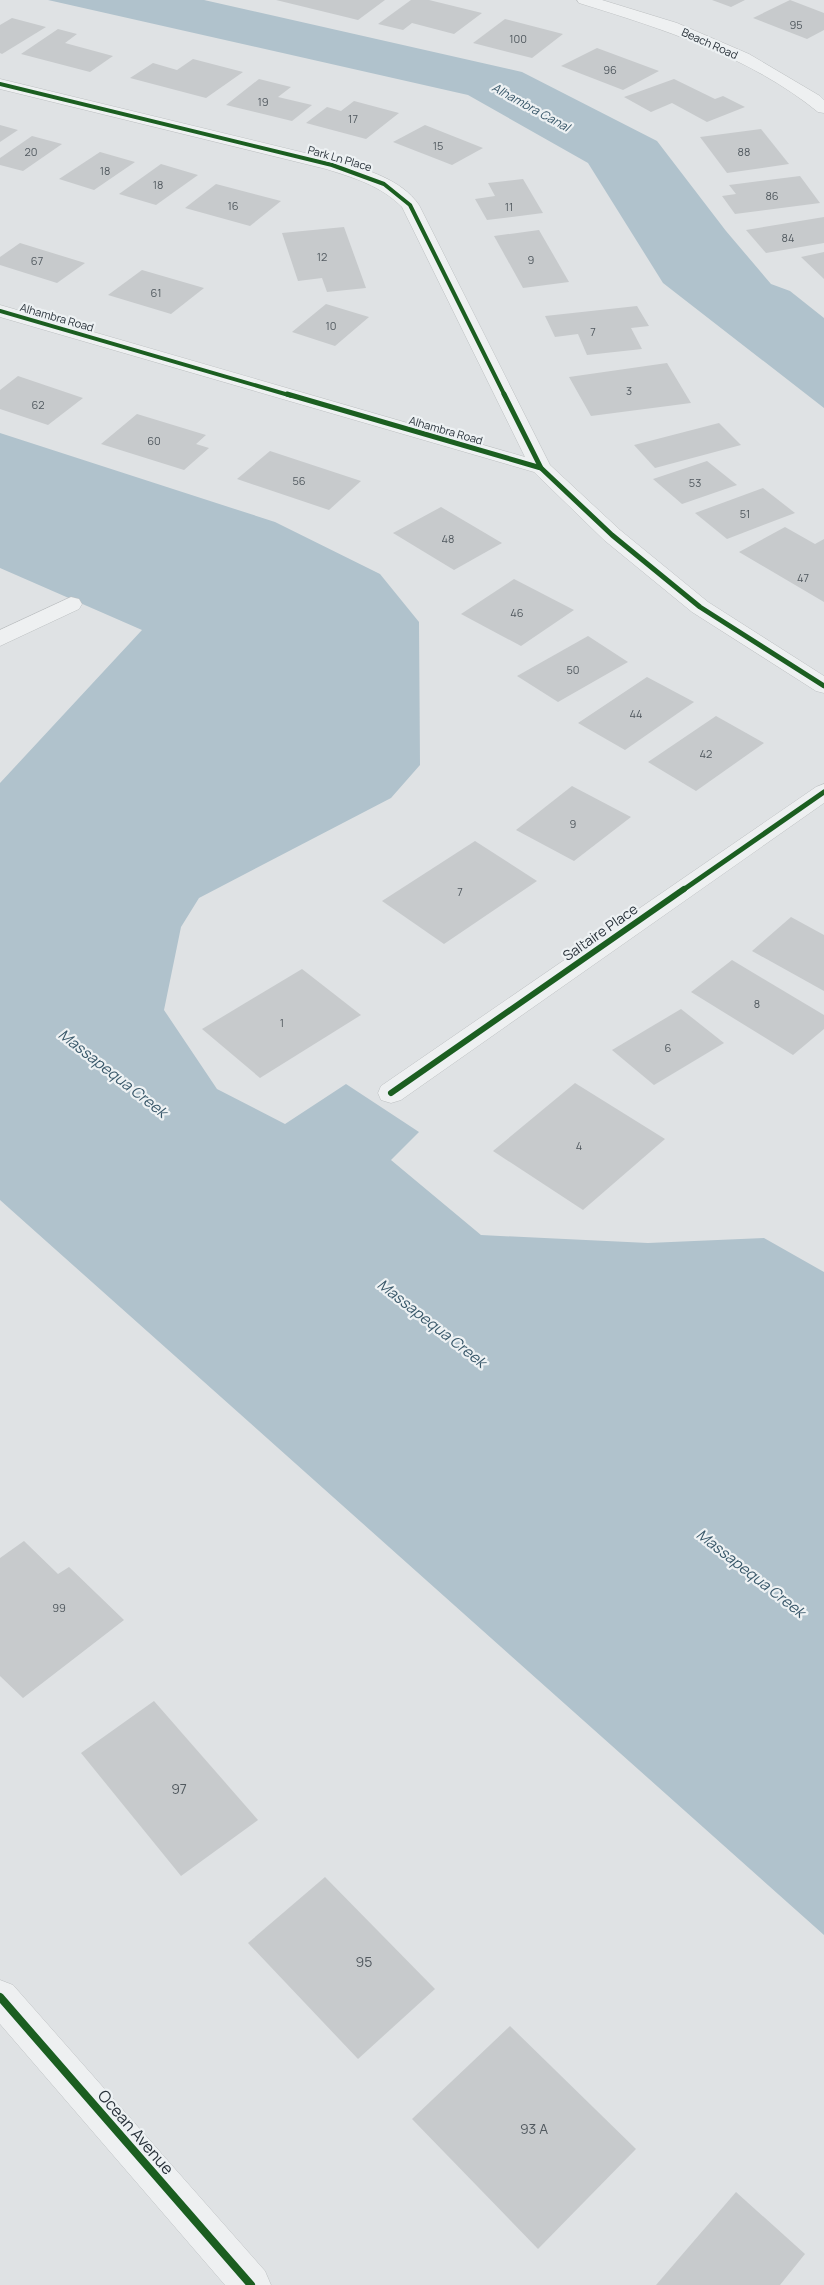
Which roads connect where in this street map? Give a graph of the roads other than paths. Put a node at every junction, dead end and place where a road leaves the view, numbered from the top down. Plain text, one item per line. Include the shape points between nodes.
1 (585, 0) edge
2 (0, 84) edge
3 (824, 108) edge
4 (0, 311) edge
5 (541, 468) junction
6 (71, 604) dead end
7 (0, 640) edge
8 (824, 686) edge
9 (824, 792) edge
10 (391, 1093) dead end
11 (0, 1997) edge
12 (251, 2285) edge

1 - 3 street, Beach Road via 671,26 743,57
2 - 5 street, Park Ln Place via 332,165 377,179 398,191 410,204
4 - 5 street, Alhambra Road
5 - 8 street, Alhambra Road via 612,535 700,607
6 - 7 street
9 - 10 street, Saltaire Place
11 - 12 street, Ocean Avenue

